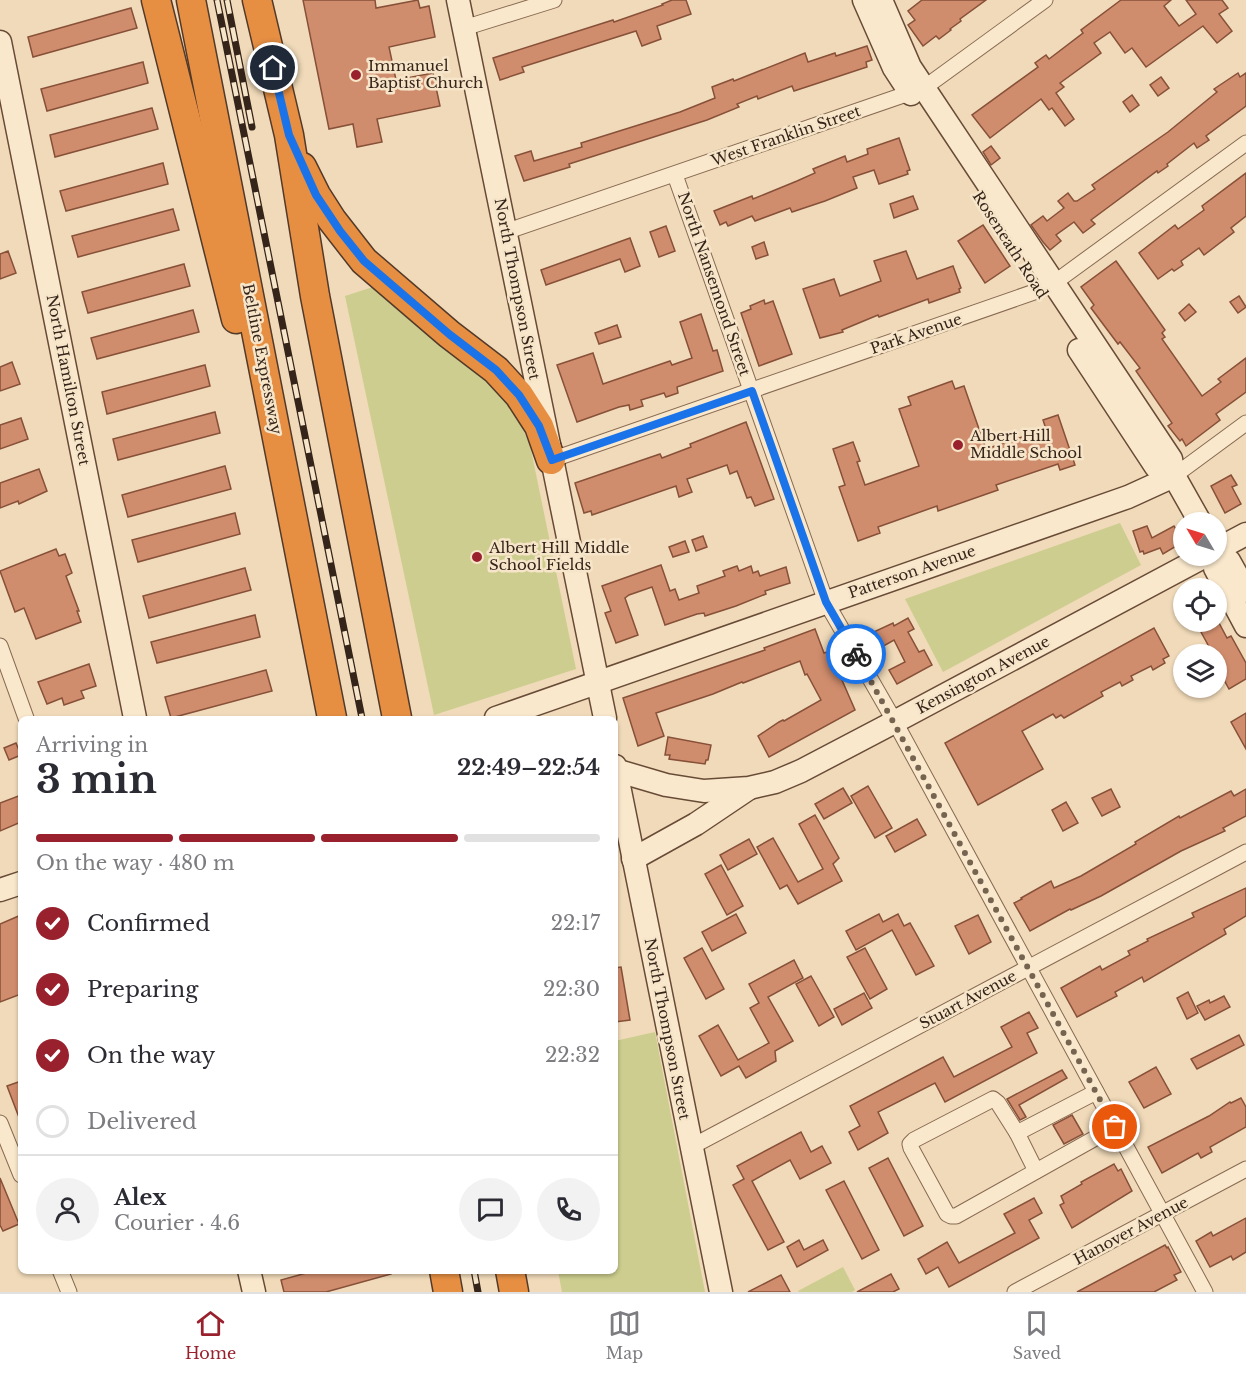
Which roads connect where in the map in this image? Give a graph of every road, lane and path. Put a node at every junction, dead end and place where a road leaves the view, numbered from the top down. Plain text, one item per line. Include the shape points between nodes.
1 (156, 0) edge
2 (191, 0) edge
3 (257, 0) edge
4 (458, 0) edge
5 (554, 0) edge
6 (864, 0) edge
7 (881, 0) edge
8 (1046, 0) edge
9 (464, 28) junction
10 (0, 42) edge
11 (917, 91) junction
12 (289, 135) junction
13 (1246, 142) edge
14 (675, 175) junction
15 (505, 232) junction
16 (1047, 287) junction
17 (752, 391) junction
18 (275, 422) junction
19 (1246, 423) edge
20 (552, 460) junction
21 (1174, 476) junction
22 (1194, 512) edge
23 (1246, 534) edge
24 (1227, 545) edge
25 (1227, 560) edge
26 (1186, 566) edge
27 (1215, 566) edge
28 (1246, 591) edge
29 (826, 602) junction
30 (1246, 626) edge
31 (1, 651) edge
32 (597, 683) junction
33 (25, 716) edge
34 (135, 716) edge
35 (332, 716) edge
36 (397, 716) edge
37 (502, 716) edge
38 (605, 716) edge
39 (895, 722) junction
40 (618, 770) edge
41 (618, 784) edge
42 (749, 788) junction
43 (1246, 852) edge
44 (633, 859) junction
45 (18, 884) edge
46 (0, 890) edge
47 (1029, 968) junction
48 (1096, 1092) junction
49 (0, 1123) edge
50 (1115, 1127) junction
51 (1017, 1133) junction
52 (690, 1147) junction
53 (11, 1149) edge
54 (18, 1167) edge
55 (1246, 1169) edge
56 (1036, 1171) junction
57 (1163, 1214) junction
58 (62, 1274) edge
59 (250, 1274) edge
60 (445, 1274) edge
61 (511, 1274) edge
62 (69, 1292) edge
63 (254, 1292) edge
64 (448, 1292) edge
65 (514, 1292) edge
66 (721, 1292) edge
67 (1015, 1292) edge
68 (1205, 1292) edge

1 - 18 highway via 235,315
2 - 18 highway, Beltline Expressway
3 - 12 highway
4 - 9 street, North Thompson Street
5 - 9 street
6 - 11 street, Roseneath Road via 894,68
7 - 11 street, Roseneath Road
8 - 11 street, West Franklin Street
9 - 15 street, North Thompson Street
10 - 34 street, North Hamilton Street
11 - 14 street, West Franklin Street
11 - 16 street, Roseneath Road
12 - 20 highway via 316,195 348,242 364,261 496,370 519,395 539,426
12 - 36 highway via 315,296
13 - 16 street, Park Avenue
14 - 15 street, West Franklin Street
14 - 17 street, North Nansemond Street
15 - 20 street, North Thompson Street
16 - 17 street, Park Avenue
16 - 21 street, Roseneath Road via 1156,467
17 - 20 street, Park Avenue
17 - 29 street, North Nansemond Street
18 - 35 highway, Beltline Expressway
19 - 21 street, Patterson Avenue
20 - 32 street, North Thompson Street
21 - 22 street, Roseneath Road
21 - 29 street, Patterson Avenue via 1128,497
23 - 24 street
25 - 28 street
26 - 39 street, Kensington Avenue
27 - 30 street
29 - 32 street, Patterson Avenue
29 - 39 street, North Nansemond Street
31 - 33 street
32 - 37 street, Patterson Avenue
32 - 38 street, North Thompson Street
39 - 42 street, Kensington Avenue via 801,771
39 - 47 street, North Nansemond Street
40 - 42 street, Kensington Avenue via 685,789
41 - 44 street, North Thompson Street
42 - 44 street via 696,824
43 - 47 street, Stuart Avenue
44 - 52 street, North Thompson Street
45 - 46 street
47 - 48 street, North Nansemond Street
47 - 52 street, Stuart Avenue
48 - 50 street, North Nansemond Street
48 - 51 street
49 - 53 street
50 - 56 street
50 - 57 street, North Nansemond Street
51 - 56 street
51 - 56 street via 993,1099 910,1144 951,1216
52 - 66 street, North Thompson Street
53 - 54 street
55 - 57 street, Hanover Avenue
57 - 67 street, Hanover Avenue
57 - 68 street, North Nansemond Street
58 - 62 street
59 - 63 street
60 - 64 highway
61 - 65 highway

